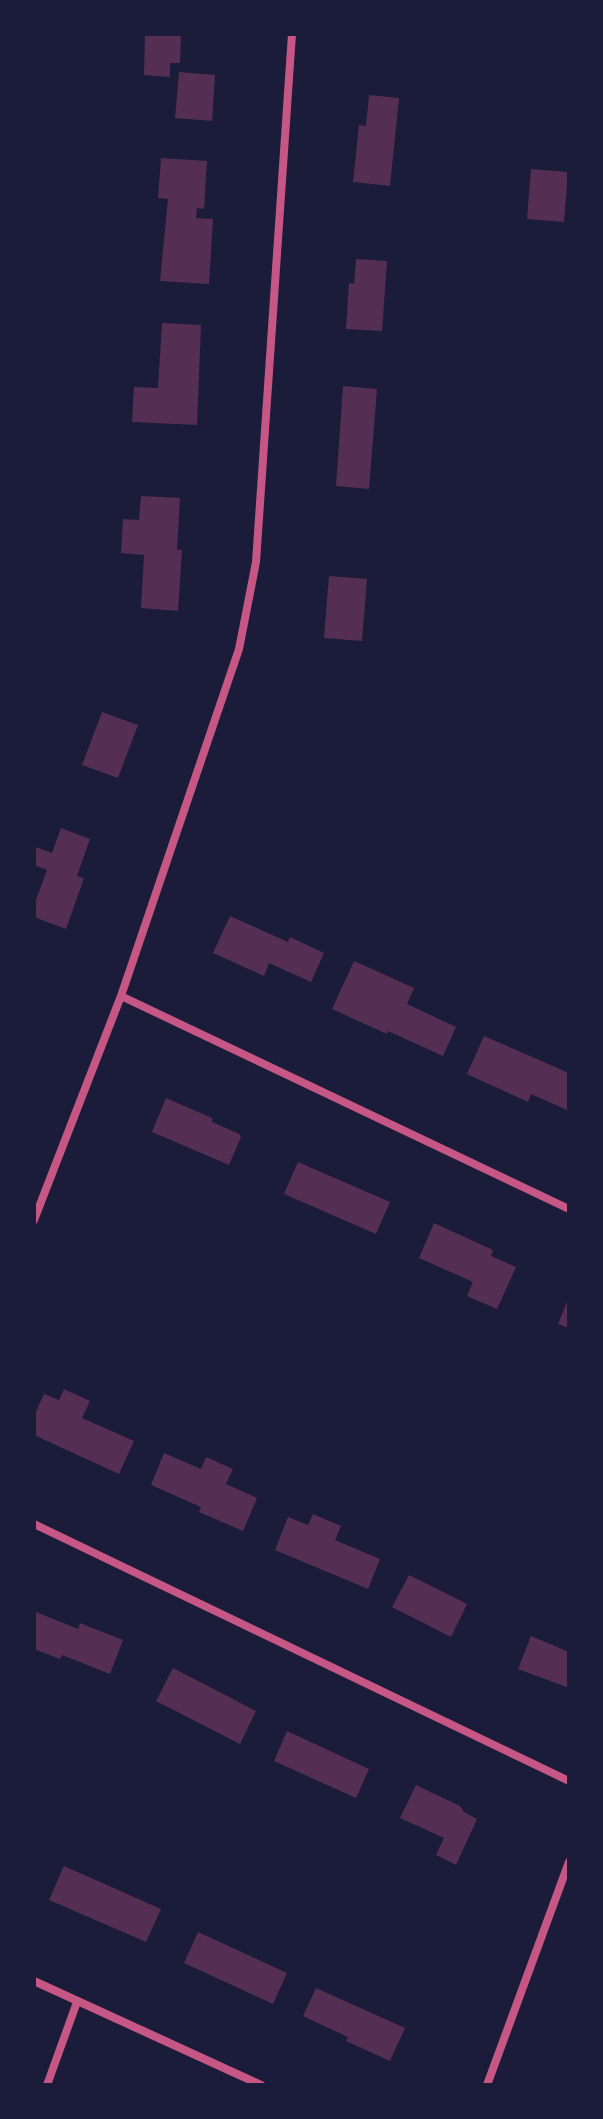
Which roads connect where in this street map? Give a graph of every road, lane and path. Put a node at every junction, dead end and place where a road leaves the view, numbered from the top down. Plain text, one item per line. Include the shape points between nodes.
1 (292, 34) edge
2 (121, 996) junction
3 (569, 1209) edge
4 (34, 1220) edge
5 (34, 1524) edge
6 (569, 1781) edge
7 (569, 1862) edge
8 (34, 1981) edge
9 (77, 2002) junction
10 (47, 2085) edge
11 (261, 2085) edge
12 (487, 2085) edge

1 - 2 street via 256,562 239,649
2 - 3 street
2 - 4 street
5 - 6 street
7 - 12 street
8 - 9 street
9 - 10 street
9 - 11 street

